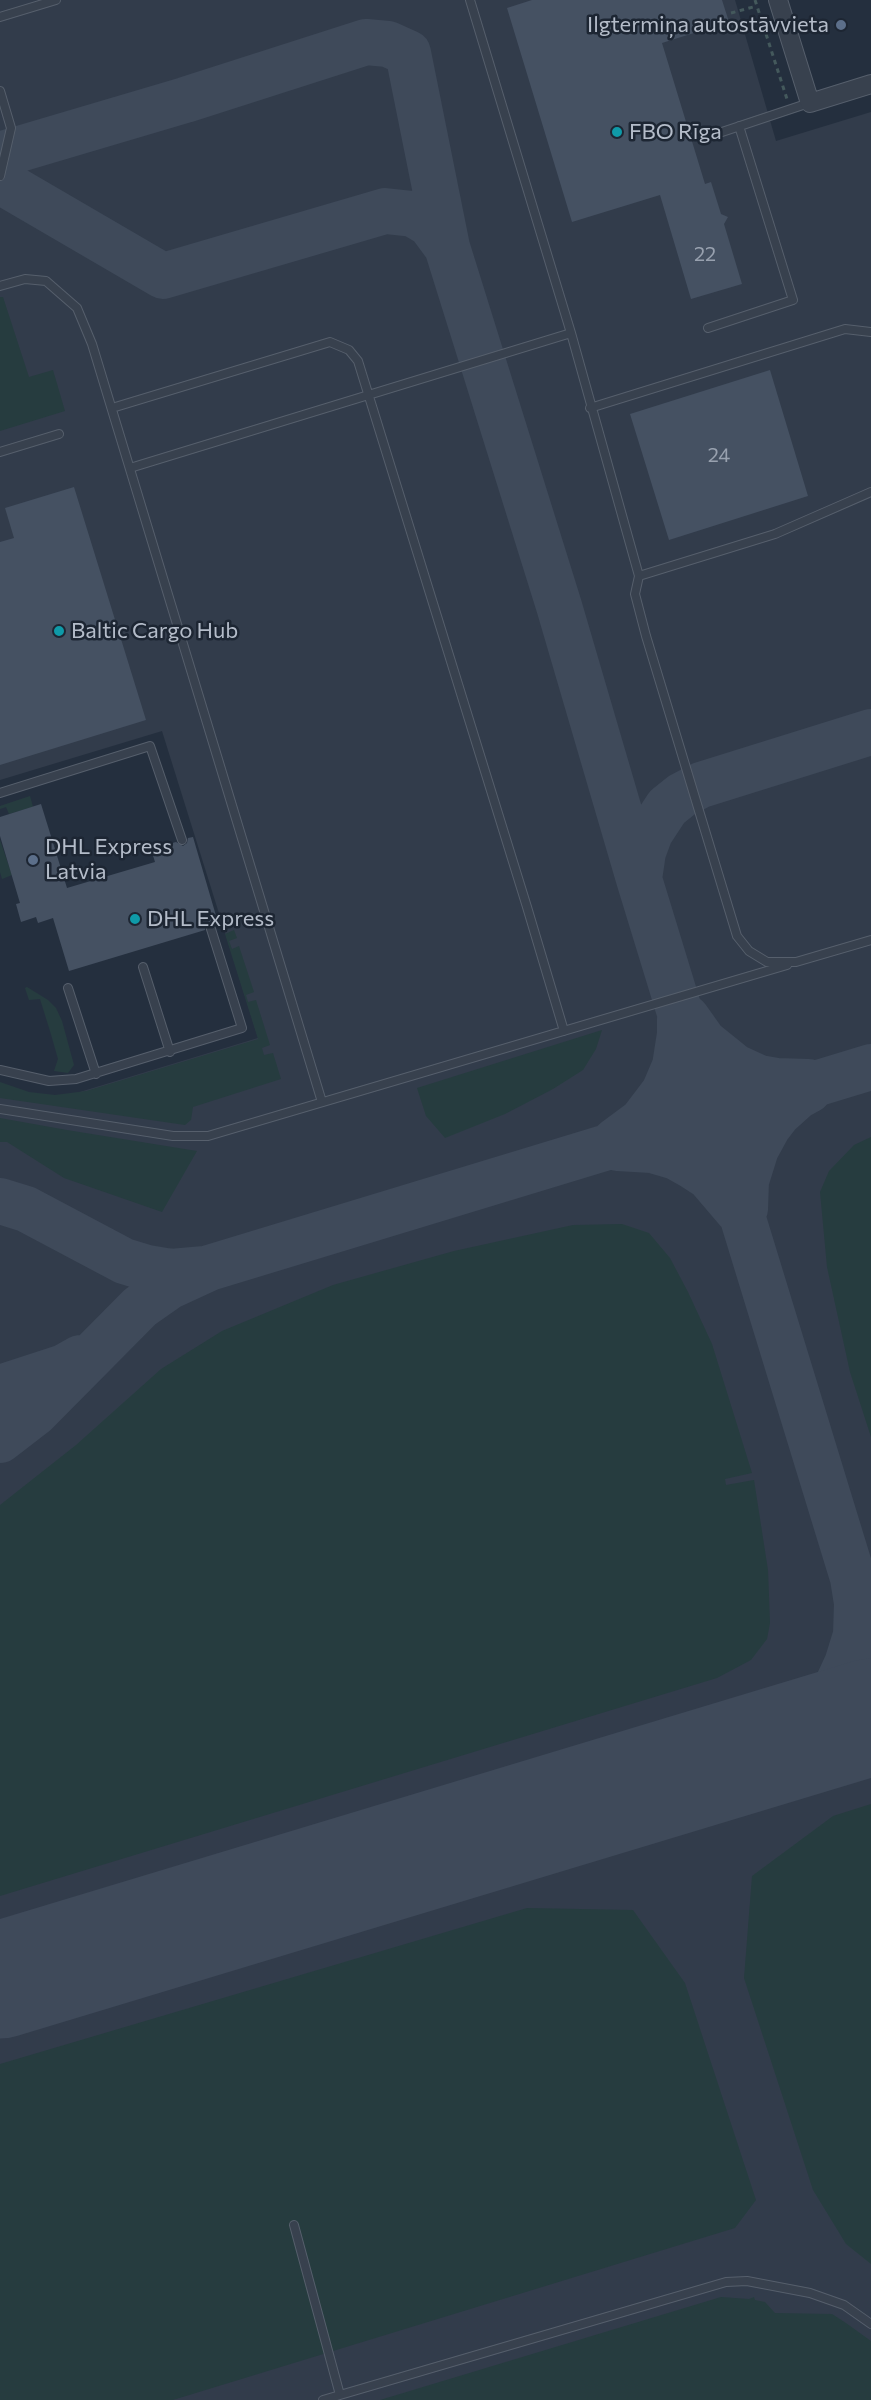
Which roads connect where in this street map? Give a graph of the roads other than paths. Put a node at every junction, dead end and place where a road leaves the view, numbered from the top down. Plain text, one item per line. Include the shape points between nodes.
1 (56, 0) edge
2 (470, 0) edge
3 (778, 0) edge
4 (0, 17) edge
5 (871, 84) edge
6 (0, 91) edge
7 (810, 103) junction
8 (739, 126) junction
9 (719, 133) dead end
10 (0, 176) edge
11 (0, 286) edge
12 (708, 328) dead end
13 (871, 332) edge
14 (571, 333) junction
15 (370, 394) junction
16 (112, 408) junction
17 (590, 408) junction
18 (59, 434) dead end
19 (0, 452) edge
20 (130, 468) junction
21 (871, 492) edge
22 (639, 576) junction
23 (0, 793) edge
24 (182, 840) dead end
25 (211, 928) dead end
26 (871, 940) edge
27 (796, 962) junction
28 (143, 967) dead end
29 (68, 988) dead end
30 (564, 1031) junction
31 (170, 1052) junction
32 (0, 1070) edge
33 (96, 1074) junction
34 (322, 1102) junction
35 (0, 1109) edge
36 (294, 2224) dead end
37 (871, 2324) edge
38 (339, 2395) junction
39 (323, 2400) edge

1 - 4 lane
2 - 14 lane
3 - 7 street
5 - 7 street
6 - 10 lane via 11,128
7 - 8 lane
8 - 9 lane
8 - 12 lane via 793,300
11 - 16 lane via 25,279 46,281 77,308
13 - 17 lane via 845,329
14 - 15 lane
14 - 17 lane
15 - 16 lane via 358,361 349,350 330,342
15 - 20 lane
15 - 30 lane
16 - 20 lane
17 - 22 lane
18 - 19 lane
20 - 34 lane
21 - 22 lane via 775,534
22 - 27 lane via 635,594 646,636 737,936 749,951 767,962
23 - 24 lane via 150,746
25 - 31 lane via 242,1028
26 - 27 lane
27 - 30 lane
28 - 31 lane
29 - 33 lane
30 - 34 lane
31 - 33 lane
32 - 33 lane via 49,1081
34 - 35 lane via 208,1136 188,1137
36 - 38 lane
37 - 38 lane via 844,2305 810,2293 747,2281 726,2282
38 - 39 lane

